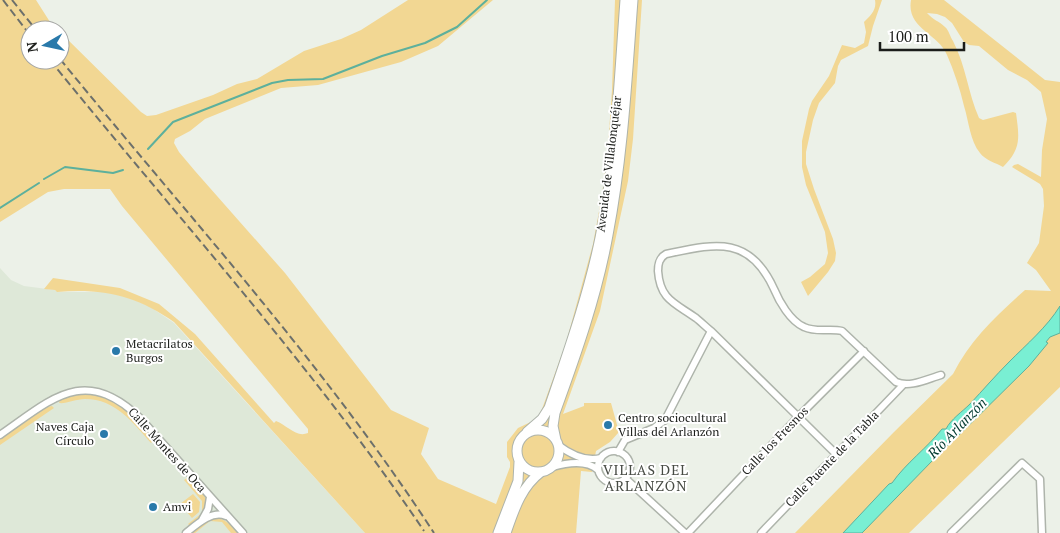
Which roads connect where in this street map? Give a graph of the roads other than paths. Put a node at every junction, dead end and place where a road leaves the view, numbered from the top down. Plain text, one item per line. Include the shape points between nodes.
1 (625, 0) edge
2 (633, 0) edge
3 (711, 331) junction
4 (864, 351) junction
5 (941, 375) dead end
6 (903, 385) junction
7 (798, 417) junction
8 (527, 432) junction
9 (0, 435) edge
10 (557, 442) junction
11 (618, 452) junction
12 (836, 454) junction
13 (601, 458) junction
14 (519, 462) junction
15 (552, 468) junction
16 (598, 470) junction
17 (541, 472) junction
18 (625, 478) junction
19 (210, 497) junction
20 (228, 516) junction
21 (202, 520) junction
22 (186, 533) edge
23 (243, 533) edge
24 (498, 533) edge
25 (506, 533) edge
26 (687, 533) edge
27 (761, 533) edge
28 (951, 533) edge
29 (1042, 533) edge

1 - 8 street, Avenida de Villalonquéjar via 611,169 594,266 549,408
2 - 10 street, Avenida de Villalonquéjar via 623,128 608,236 590,311 555,413 553,426
3 - 4 street via 664,294 658,265 663,256 705,246 740,250 761,269 781,305 802,326 816,330 842,330
3 - 7 street
3 - 11 street via 665,420 625,440
4 - 6 street
4 - 7 street, Calle los Fresnos
5 - 6 street
6 - 12 street, Calle Puente de la Tabla
7 - 12 street
7 - 26 street, Calle los Fresnos
8 - 10 street via 546,431
8 - 14 street via 518,442
9 - 19 street, Calle Montes de Oca via 66,393 81,390 102,393 115,397 132,410
10 - 13 street via 573,454
10 - 15 street via 559,457
11 - 13 street via 608,452
11 - 18 street via 628,461 629,470
12 - 27 street, Calle Puente de la Tabla
13 - 16 street
14 - 17 street via 529,471
14 - 24 street via 516,486
15 - 16 street via 574,463
15 - 17 street
16 - 18 street via 602,478 611,483
17 - 25 street via 523,490
18 - 26 street
19 - 20 street, Calle Montes de Oca
19 - 21 street
20 - 21 street via 216,514
20 - 23 street, Calle Montes de Oca
21 - 22 street
28 - 29 street via 1022,463 1040,479

